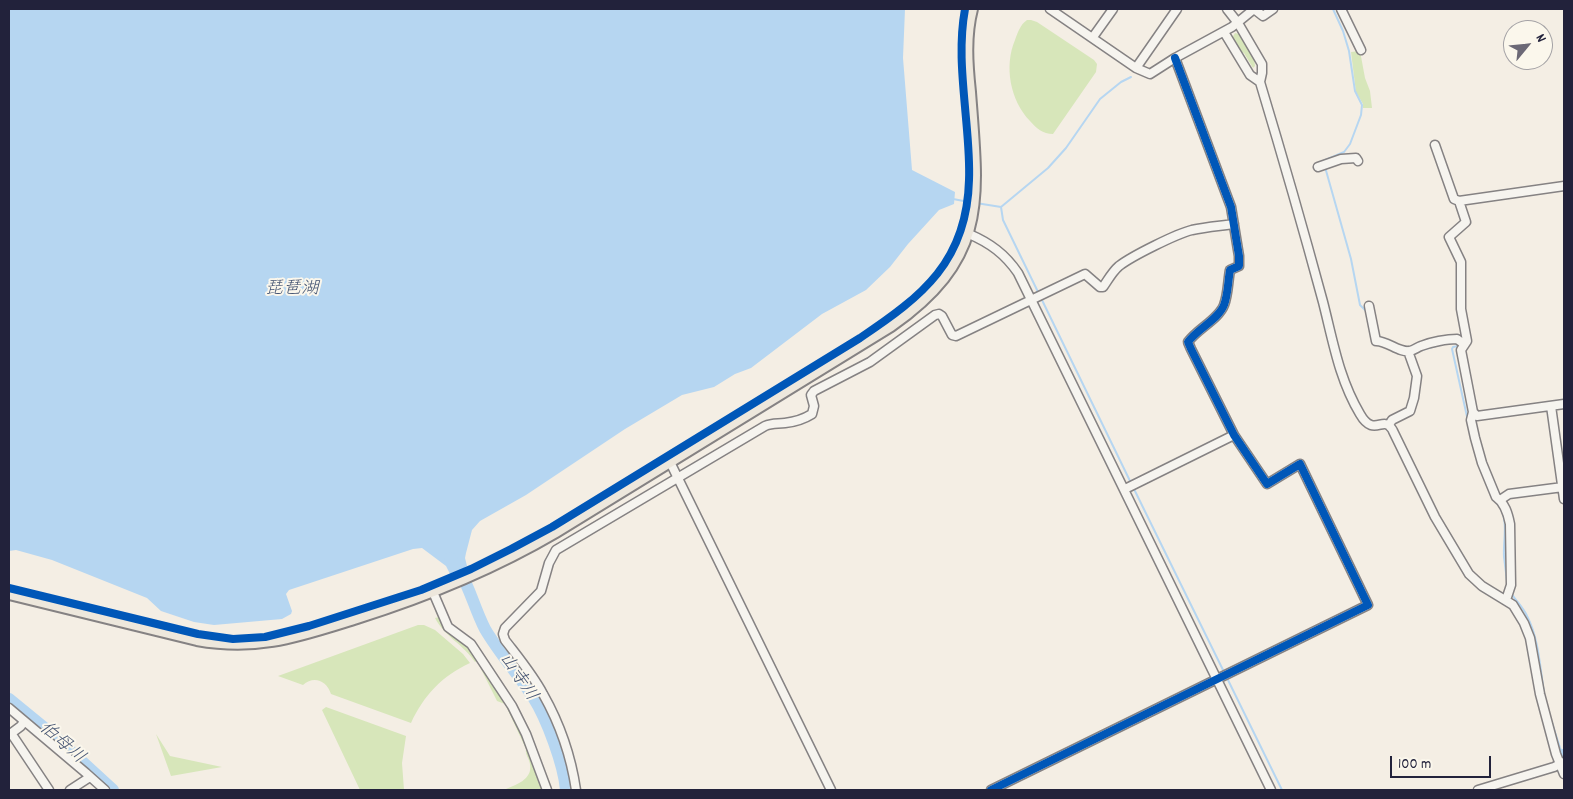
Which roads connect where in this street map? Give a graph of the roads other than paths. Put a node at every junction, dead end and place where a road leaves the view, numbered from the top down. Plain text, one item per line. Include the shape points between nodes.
1 (972, 9) edge
2 (1050, 9) edge
3 (1113, 9) edge
4 (1176, 9) edge
5 (1227, 9) edge
6 (1273, 9) edge
7 (1341, 9) edge
8 (1238, 22) junction
9 (1224, 32) junction
10 (1093, 37) junction
11 (1361, 50) dead end
12 (1176, 58) junction
13 (1136, 68) junction
14 (1260, 82) junction
15 (1435, 145) dead end
16 (1358, 161) dead end
17 (1318, 167) dead end
18 (1564, 186) edge
19 (1459, 201) junction
20 (1234, 224) junction
21 (969, 234) junction
22 (1037, 296) junction
23 (1369, 306) dead end
24 (1464, 344) junction
25 (1408, 351) junction
26 (1564, 404) edge
27 (1551, 406) junction
28 (1473, 412) junction
29 (1389, 425) junction
30 (1234, 435) junction
31 (670, 462) junction
32 (678, 478) junction
33 (1130, 487) junction
34 (1563, 487) junction
35 (1500, 500) junction
36 (1564, 500) edge
37 (433, 592) junction
38 (9, 594) edge
39 (1506, 600) junction
40 (1223, 677) junction
41 (9, 708) edge
42 (24, 721) junction
43 (10, 734) edge
44 (1562, 764) edge
45 (1564, 774) edge
46 (90, 777) junction
47 (1482, 789) edge
48 (49, 790) edge
49 (70, 790) edge
50 (104, 790) edge
51 (548, 790) edge
52 (576, 790) edge
53 (831, 790) edge
54 (991, 790) edge
55 (1271, 790) edge

1 - 21 main road via 967,49 975,203
2 - 10 street
3 - 10 street
4 - 13 street
5 - 8 street
6 - 8 street via 1263,16 1254,9
7 - 11 street
8 - 9 street
8 - 14 street via 1262,64
9 - 12 street
9 - 14 street via 1250,75
10 - 13 street
12 - 13 street via 1150,74
12 - 20 street via 1231,207
14 - 29 street via 1343,381 1363,419 1371,426
15 - 19 street via 1454,199
16 - 17 street via 1356,158 1341,159
18 - 19 street
19 - 24 street via 1466,222 1447,236 1461,262 1461,309 1467,341
20 - 22 street via 1191,230 1167,240 1119,266 1103,288 1085,274
20 - 30 street via 1239,266 1230,270 1224,306 1188,342
21 - 22 street via 984,240 1006,257
21 - 31 main road via 946,276 905,316
22 - 32 street via 956,336 952,335 942,316 935,315 870,362 814,391 811,395 812,414 806,418 783,424 771,423
22 - 33 street
23 - 25 street via 1376,341
24 - 25 street via 1457,338
24 - 28 street via 1461,350
25 - 29 street via 1417,376 1414,398 1410,411
26 - 27 street
27 - 28 street via 1477,416
27 - 34 street
28 - 35 street via 1471,420 1482,463
29 - 39 street via 1435,518 1470,574 1482,586
30 - 33 street
30 - 40 street via 1267,484 1300,464 1368,605
31 - 32 street
31 - 37 main road via 542,540
32 - 52 street via 556,550 541,591 503,634 553,713 570,759
32 - 53 street
33 - 40 street
34 - 35 street via 1509,494
34 - 36 street
35 - 39 street via 1510,524 1511,585
37 - 38 main road via 290,638 241,645 197,640
37 - 51 street via 448,627 471,644 512,706
39 - 44 street via 1517,610 1530,638 1540,694
40 - 54 street
40 - 55 street
41 - 42 street
42 - 43 street
42 - 46 street
43 - 48 street
44 - 45 street
44 - 47 street
46 - 49 street
46 - 50 street

